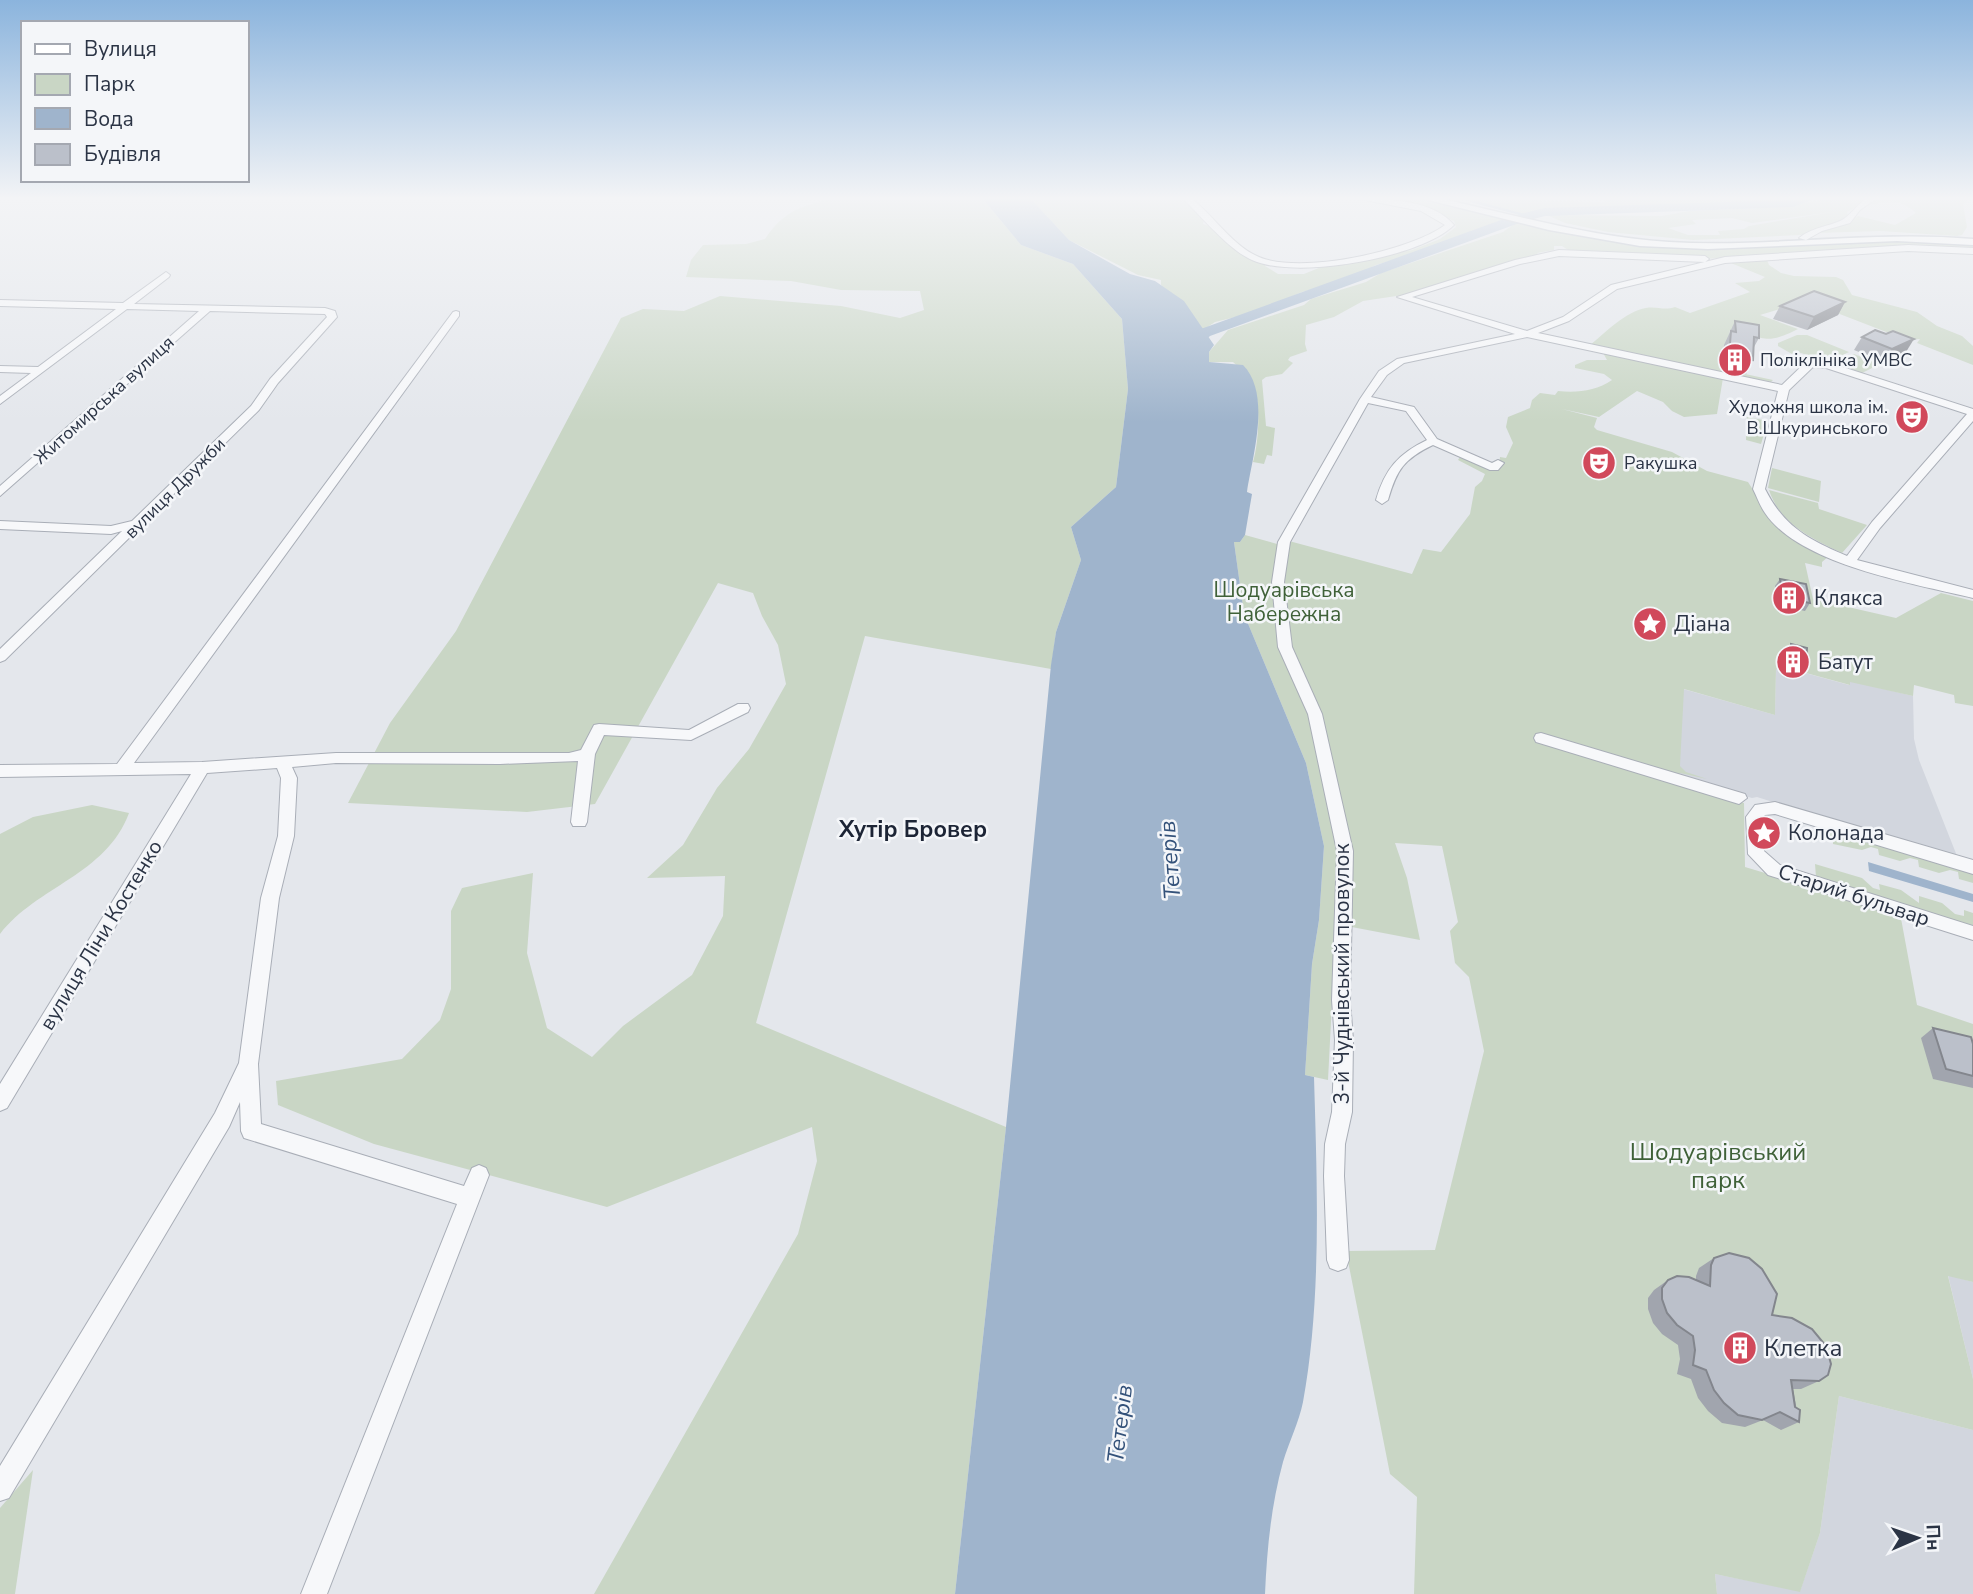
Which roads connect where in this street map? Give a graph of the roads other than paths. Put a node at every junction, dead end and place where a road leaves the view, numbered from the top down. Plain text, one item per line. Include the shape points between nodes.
1 (1480, 273) edge
2 (1670, 273) edge
3 (166, 275) dead end
4 (0, 303) edge
5 (129, 306) junction
6 (208, 308) junction
7 (456, 314) dead end
8 (1527, 334) junction
9 (0, 369) edge
10 (40, 370) junction
11 (1784, 389) junction
12 (1365, 399) junction
13 (0, 401) edge
14 (1973, 413) edge
15 (1433, 441) junction
16 (1498, 463) dead end
17 (0, 492) edge
18 (1382, 500) dead end
19 (140, 523) junction
20 (0, 525) edge
21 (1850, 561) junction
22 (1973, 594) edge
23 (0, 657) edge
24 (743, 708) dead end
25 (1541, 738) dead end
26 (587, 754) junction
27 (282, 761) junction
28 (202, 768) junction
29 (0, 771) edge
30 (120, 771) junction
31 (1740, 798) dead end
32 (579, 822) dead end
33 (1973, 867) edge
34 (1973, 933) edge
35 (247, 1064) junction
36 (0, 1102) edge
37 (480, 1175) dead end
38 (470, 1198) junction
39 (1338, 1260) dead end
40 (0, 1489) edge
41 (314, 1594) edge

1 - 8 street via 1402,297
2 - 8 street, 3-й Чуднівський провулок via 1615,287 1566,319
3 - 5 street
4 - 5 street
5 - 6 street
5 - 10 street
6 - 17 street, Житомирська вулиця
6 - 19 street, вулиця Дружби via 326,311 332,317 256,408
7 - 30 street
8 - 11 street
8 - 12 street, 3-й Чуднівський провулок via 1401,361 1382,373
9 - 10 street
10 - 13 street
11 - 14 street via 1805,367 1821,363
11 - 21 street via 1759,489 1770,511 1787,529
12 - 15 street via 1410,409
12 - 39 street, 3-й Чуднівський провулок via 1284,542 1278,582 1285,647 1315,714 1345,851 1342,1112 1334,1176
14 - 21 street
15 - 16 street via 1494,468
15 - 18 street via 1392,467
19 - 20 street via 111,530
19 - 23 street, вулиця Дружби
21 - 22 street
24 - 26 street via 691,735 599,729
25 - 31 street
26 - 27 street via 500,760 387,756
26 - 32 street
27 - 28 street
27 - 35 street via 289,778 286,836 270,898
28 - 30 street
28 - 36 street, вулиця Ліни Костенко
29 - 30 street
33 - 34 street, Старий бульвар via 1775,808 1761,808 1754,817 1756,854 1774,870
35 - 38 street via 251,1131
35 - 40 street via 222,1120
37 - 38 street
38 - 41 street

